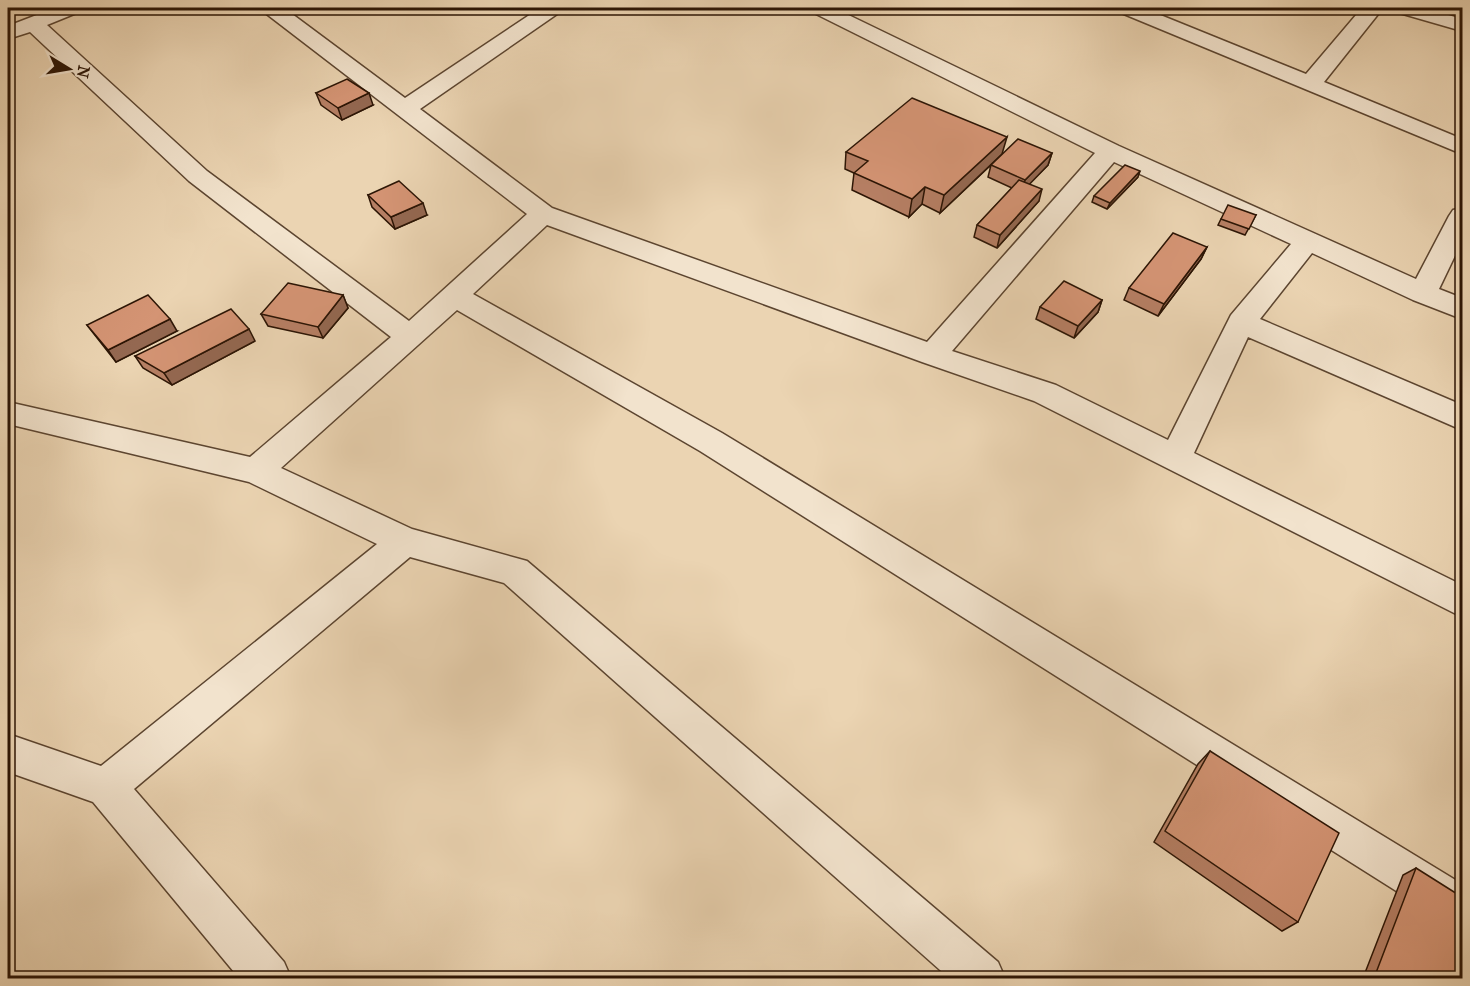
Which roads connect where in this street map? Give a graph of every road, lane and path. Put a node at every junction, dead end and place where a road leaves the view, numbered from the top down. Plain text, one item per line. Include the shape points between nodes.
1 (72, 8) edge
2 (271, 8) edge
3 (553, 8) edge
4 (819, 8) edge
5 (1126, 8) edge
6 (1373, 8) edge
7 (1402, 8) edge
8 (33, 23) junction
9 (1462, 25) edge
10 (8, 33) edge
11 (1310, 84) junction
12 (405, 109) junction
13 (1462, 147) edge
14 (1110, 152) junction
15 (543, 214) junction
16 (1462, 216) edge
17 (1308, 241) junction
18 (1423, 294) junction
19 (455, 296) junction
20 (1462, 309) edge
21 (1241, 322) junction
22 (410, 337) junction
23 (932, 355) junction
24 (8, 413) edge
25 (1462, 418) edge
26 (1175, 458) junction
27 (256, 471) junction
28 (405, 541) junction
29 (1462, 602) edge
30 (8, 753) edge
31 (106, 787) junction
32 (1462, 908) edge
33 (268, 978) edge
34 (982, 978) edge

1 - 8 street
2 - 12 street
3 - 12 street
4 - 14 street
5 - 11 street
6 - 11 street
7 - 9 street
8 - 10 street
8 - 22 street via 198,176
11 - 13 street
12 - 15 street
14 - 17 street
14 - 23 street
15 - 19 street
15 - 23 street
16 - 18 street
17 - 18 street
17 - 21 street
18 - 20 street
19 - 22 street
19 - 32 street via 711,442
21 - 25 street
21 - 26 street
22 - 27 street
23 - 26 street via 1045,393
24 - 27 street
26 - 29 street
27 - 28 street
28 - 31 street
28 - 34 street via 515,571
30 - 31 street
31 - 33 street

